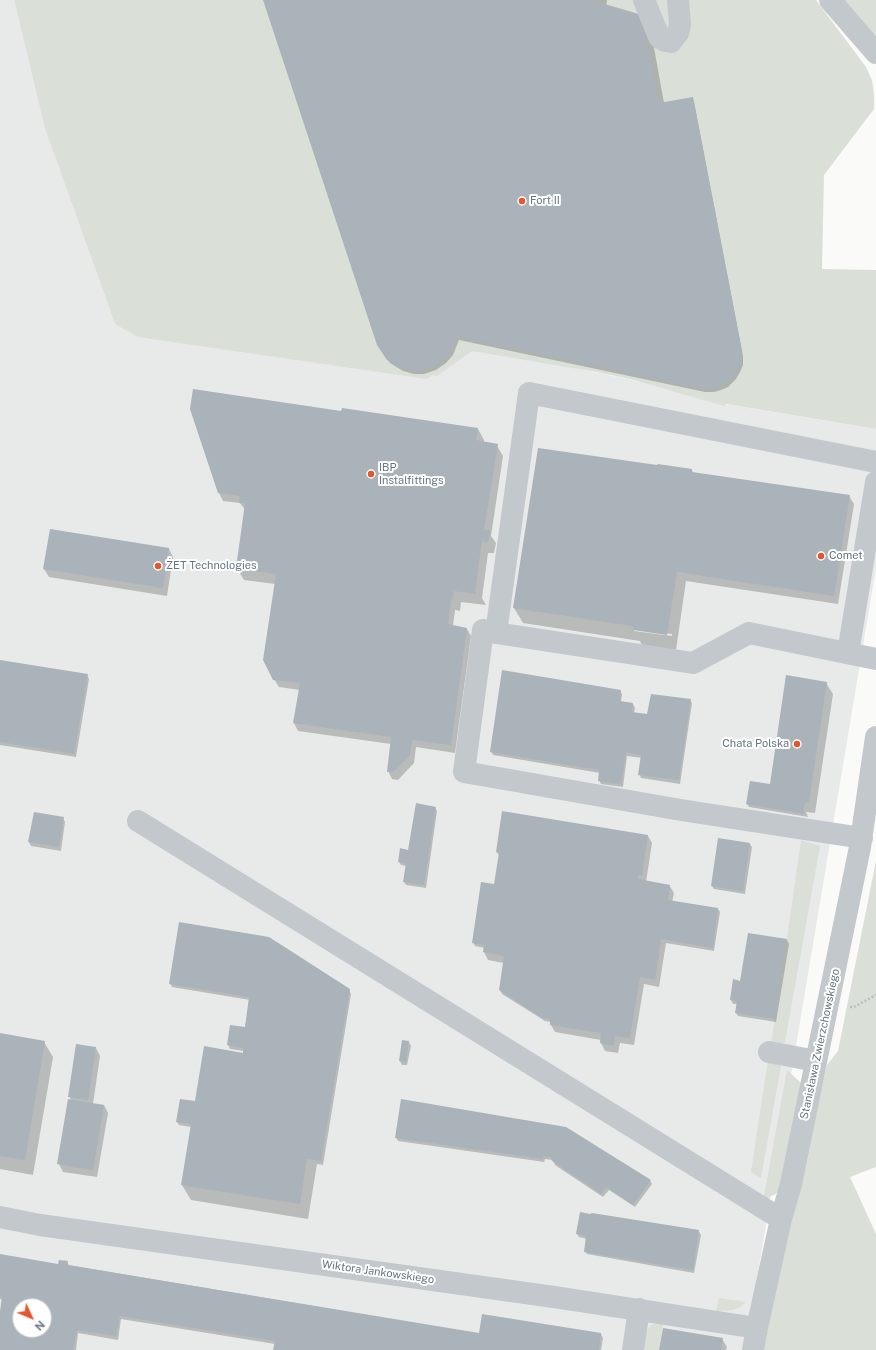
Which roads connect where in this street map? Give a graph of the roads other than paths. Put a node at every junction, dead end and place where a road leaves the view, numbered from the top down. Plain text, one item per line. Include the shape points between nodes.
1 (644, 0) edge
2 (678, 0) edge
3 (830, 0) edge
4 (876, 53) edge
5 (876, 462) edge
6 (876, 482) edge
7 (496, 632) junction
8 (848, 653) junction
9 (876, 659) edge
10 (876, 737) edge
11 (138, 821) dead end
12 (862, 838) junction
13 (769, 1052) dead end
14 (816, 1062) junction
15 (0, 1217) edge
16 (781, 1219) junction
17 (639, 1309) junction
18 (757, 1328) junction
19 (633, 1350) edge
20 (753, 1350) edge

1 - 2 street via 659,37 670,42 678,33 680,24
3 - 4 street
5 - 7 street via 529,393
6 - 8 street
7 - 8 street via 693,663 749,633
7 - 12 street via 483,630 464,772
8 - 9 street
10 - 12 street, Stanisława Zwierzchowskiego
11 - 16 street
12 - 14 street, Stanisława Zwierzchowskiego
13 - 14 street
14 - 16 street, Stanisława Zwierzchowskiego via 791,1184
15 - 17 street, Wiktora Jankowskiego via 40,1225
16 - 18 street, Stanisława Zwierzchowskiego
17 - 18 street, Wiktora Jankowskiego
17 - 19 street
18 - 20 street, Stanisława Zwierzchowskiego

